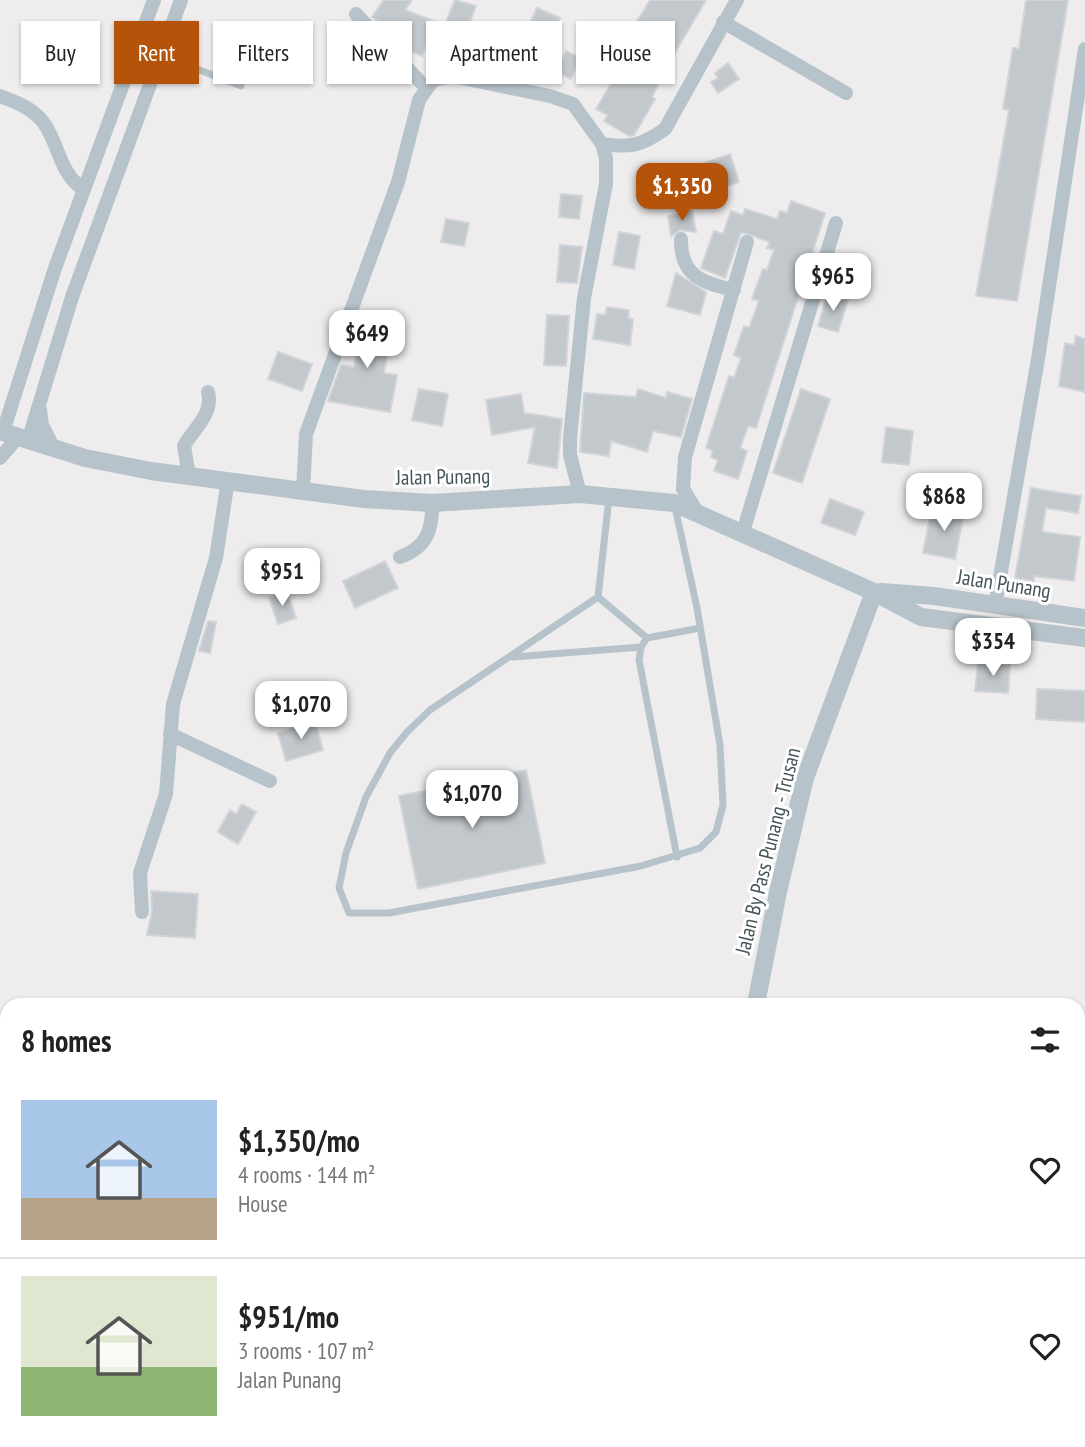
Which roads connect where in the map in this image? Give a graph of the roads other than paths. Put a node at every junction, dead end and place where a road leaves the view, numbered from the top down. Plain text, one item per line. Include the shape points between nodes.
1 (154, 0) edge
2 (181, 0) edge
3 (737, 0) edge
4 (356, 14) dead end
5 (173, 21) edge
6 (723, 22) junction
7 (1085, 48) edge
8 (199, 69) edge
9 (150, 84) edge
10 (241, 86) dead end
11 (426, 88) junction
12 (846, 93) dead end
13 (0, 96) edge
14 (602, 144) junction
15 (83, 188) junction
16 (836, 223) dead end
17 (681, 240) dead end
18 (747, 242) dead end
19 (734, 290) junction
20 (208, 392) dead end
21 (15, 401) junction
22 (40, 408) junction
23 (0, 411) edge
24 (12, 435) edge
25 (54, 449) junction
26 (0, 458) edge
27 (189, 475) junction
28 (228, 480) junction
29 (303, 492) junction
30 (580, 494) junction
31 (609, 494) junction
32 (432, 503) junction
33 (674, 503) junction
34 (699, 515) junction
35 (743, 532) junction
36 (400, 557) dead end
37 (874, 592) junction
38 (598, 597) junction
39 (995, 606) junction
40 (1085, 618) edge
41 (700, 628) junction
42 (647, 638) junction
43 (1085, 638) edge
44 (641, 647) junction
45 (510, 657) junction
46 (170, 734) junction
47 (270, 781) dead end
48 (677, 857) junction
49 (142, 912) dead end
50 (757, 998) edge

1 - 15 street
2 - 5 street
3 - 6 street
4 - 11 street
6 - 12 street
6 - 14 street via 665,129 645,144
7 - 39 street
8 - 10 lane
9 - 22 street via 72,296
11 - 14 street via 433,80 453,76 550,96 573,104
11 - 29 street via 398,182 306,434
13 - 15 street via 24,106 45,124 68,176
14 - 30 street via 606,184 584,298 570,438
15 - 21 street
16 - 35 street
17 - 19 street via 682,261 688,270
18 - 19 street
19 - 34 street via 685,457 683,489
20 - 27 street via 208,408 184,446
21 - 23 street
21 - 24 street
22 - 24 street
22 - 25 street via 42,425
24 - 25 street, Jalan Punang
24 - 26 street
25 - 27 street, Jalan Punang
27 - 28 street, Jalan Punang
28 - 29 street, Jalan Punang
28 - 46 street via 216,558 181,672
29 - 32 street, Jalan Punang
30 - 31 street, Jalan Punang
30 - 32 street, Jalan Punang
31 - 33 street, Jalan Punang
31 - 38 lane
32 - 36 street via 433,525 424,543
33 - 34 street, Jalan Punang
33 - 41 lane
34 - 35 street, Jalan Punang
35 - 37 street, Jalan Punang
37 - 39 street, Jalan Punang
37 - 43 street, Jalan Punang via 921,617
37 - 50 street, Jalan By Pass Punang - Trusan via 806,778
38 - 42 lane
38 - 45 lane
39 - 40 street, Jalan Punang
41 - 42 lane
41 - 48 lane via 720,745 723,805 716,832 700,848
42 - 44 lane
44 - 45 lane
44 - 48 lane via 639,660
45 - 48 lane via 430,710 390,753 366,797 341,872 340,896 349,913 389,913
46 - 47 street
46 - 49 street via 166,794 140,873

